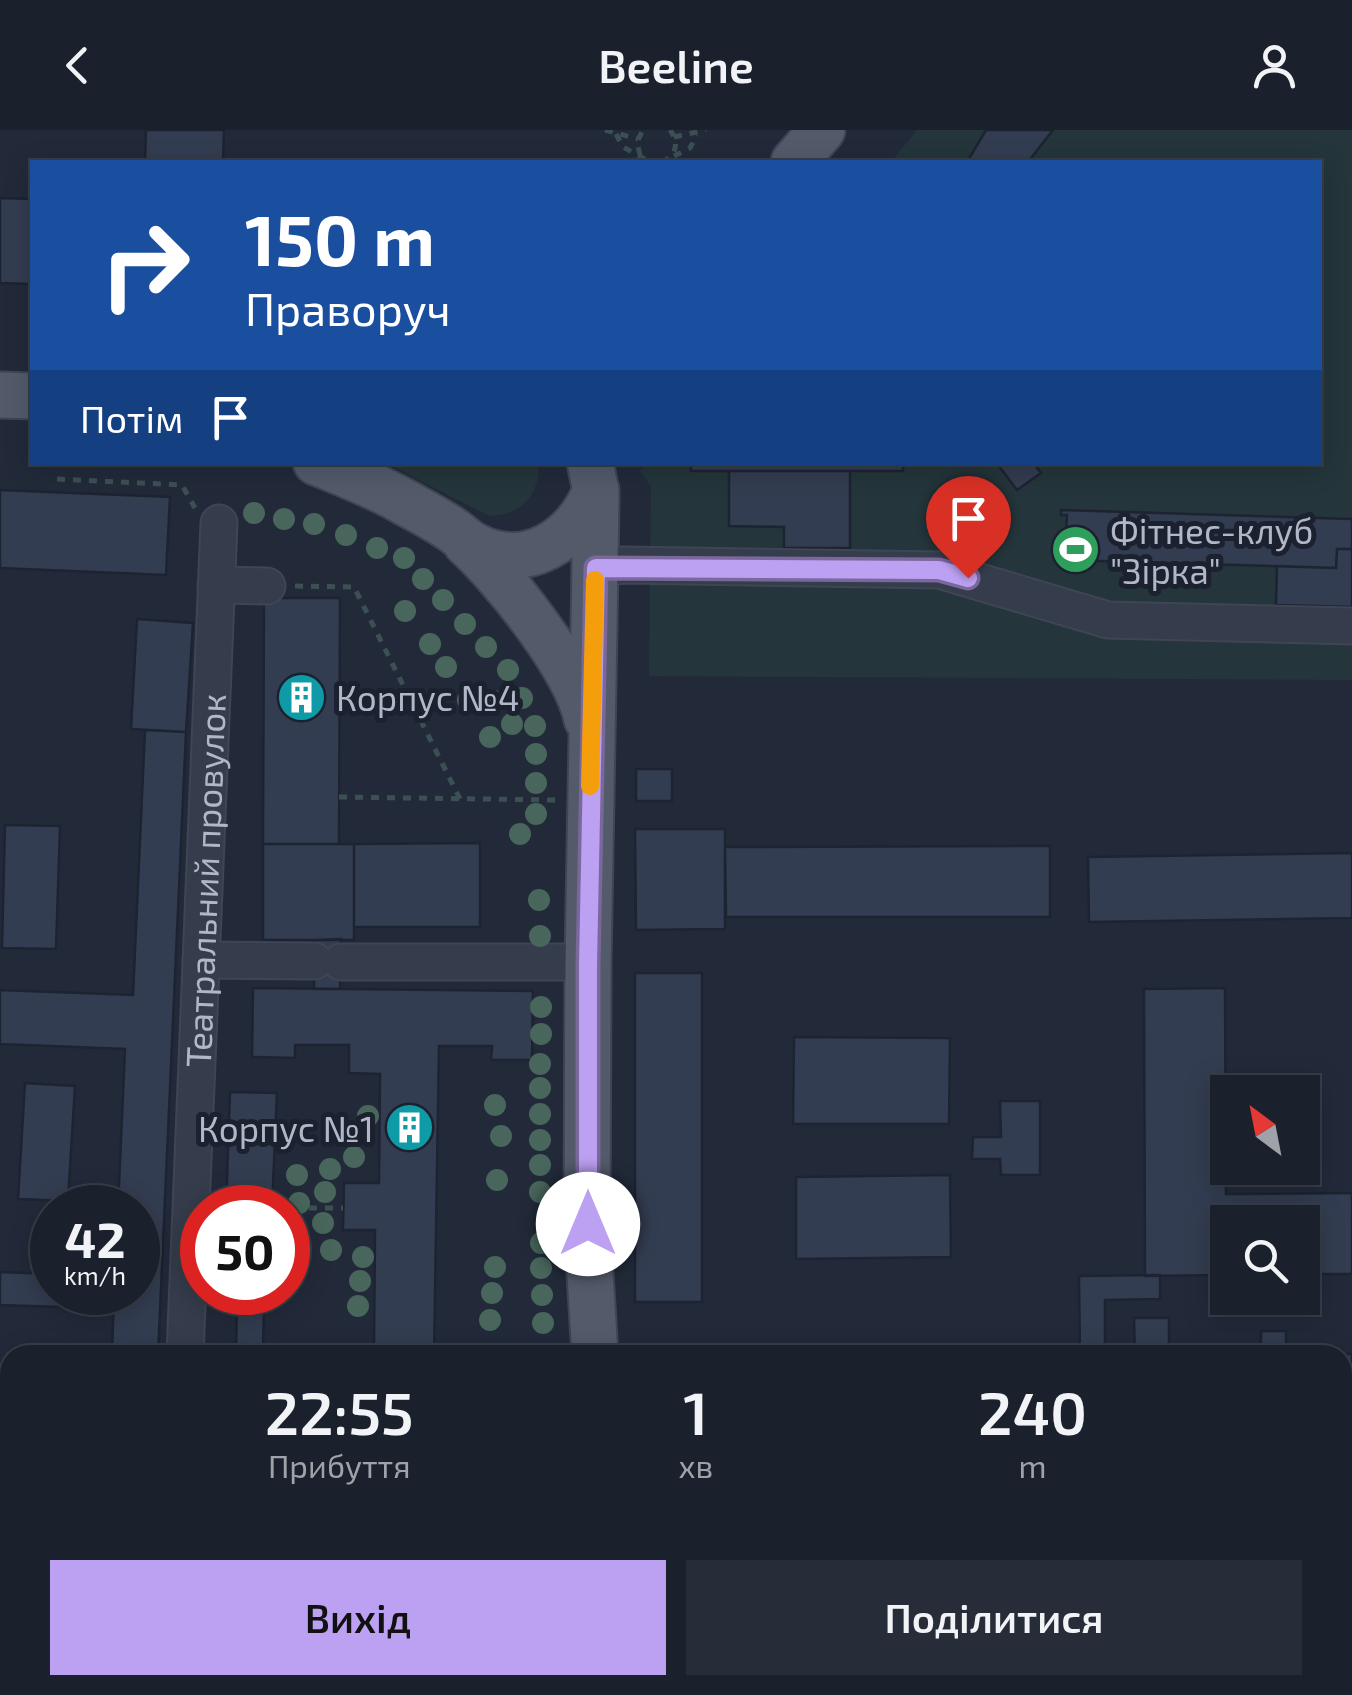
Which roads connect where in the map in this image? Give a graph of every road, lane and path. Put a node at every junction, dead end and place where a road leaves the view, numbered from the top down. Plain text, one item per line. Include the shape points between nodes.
1 (605, 130) edge
2 (643, 130) edge
3 (706, 130) edge
4 (822, 130) edge
5 (672, 133) edge
6 (616, 134) junction
7 (696, 134) junction
8 (638, 138) junction
9 (642, 157) junction
10 (671, 157) junction
11 (647, 160) edge
12 (666, 160) edge
13 (796, 160) edge
14 (0, 395) edge
15 (30, 396) edge
16 (323, 465) edge
17 (596, 472) edge
18 (56, 479) dead end
19 (182, 485) dead end
20 (218, 523) dead end
21 (450, 528) junction
22 (596, 568) junction
23 (216, 585) junction
24 (268, 586) joint
25 (1352, 626) edge
26 (591, 737) junction
27 (339, 797) dead end
28 (460, 799) junction
29 (570, 800) dead end
30 (201, 960) junction
31 (588, 965) junction
32 (310, 1208) edge
33 (343, 1208) dead end
34 (185, 1345) edge
35 (594, 1345) edge

1 - 6 path
2 - 8 path
3 - 7 path
4 - 13 main road
5 - 7 path
5 - 10 path
6 - 8 path
6 - 9 path via 623,148
7 - 10 path via 690,148
8 - 9 path
9 - 11 path
10 - 12 path
14 - 15 main road
16 - 21 main road
17 - 21 main road via 583,520 533,553 503,555 474,546
17 - 22 main road
18 - 19 path
20 - 23 street, Театральний провулок
21 - 26 main road via 483,558 546,638 586,711
22 - 25 street via 939,570 1108,620
22 - 26 main road
23 - 24 street
23 - 30 street, Театральний провулок
24 - 28 path via 354,588
26 - 31 main road
27 - 28 path
28 - 29 path
30 - 31 street
30 - 34 street, Театральний провулок
31 - 35 main road
32 - 33 path

